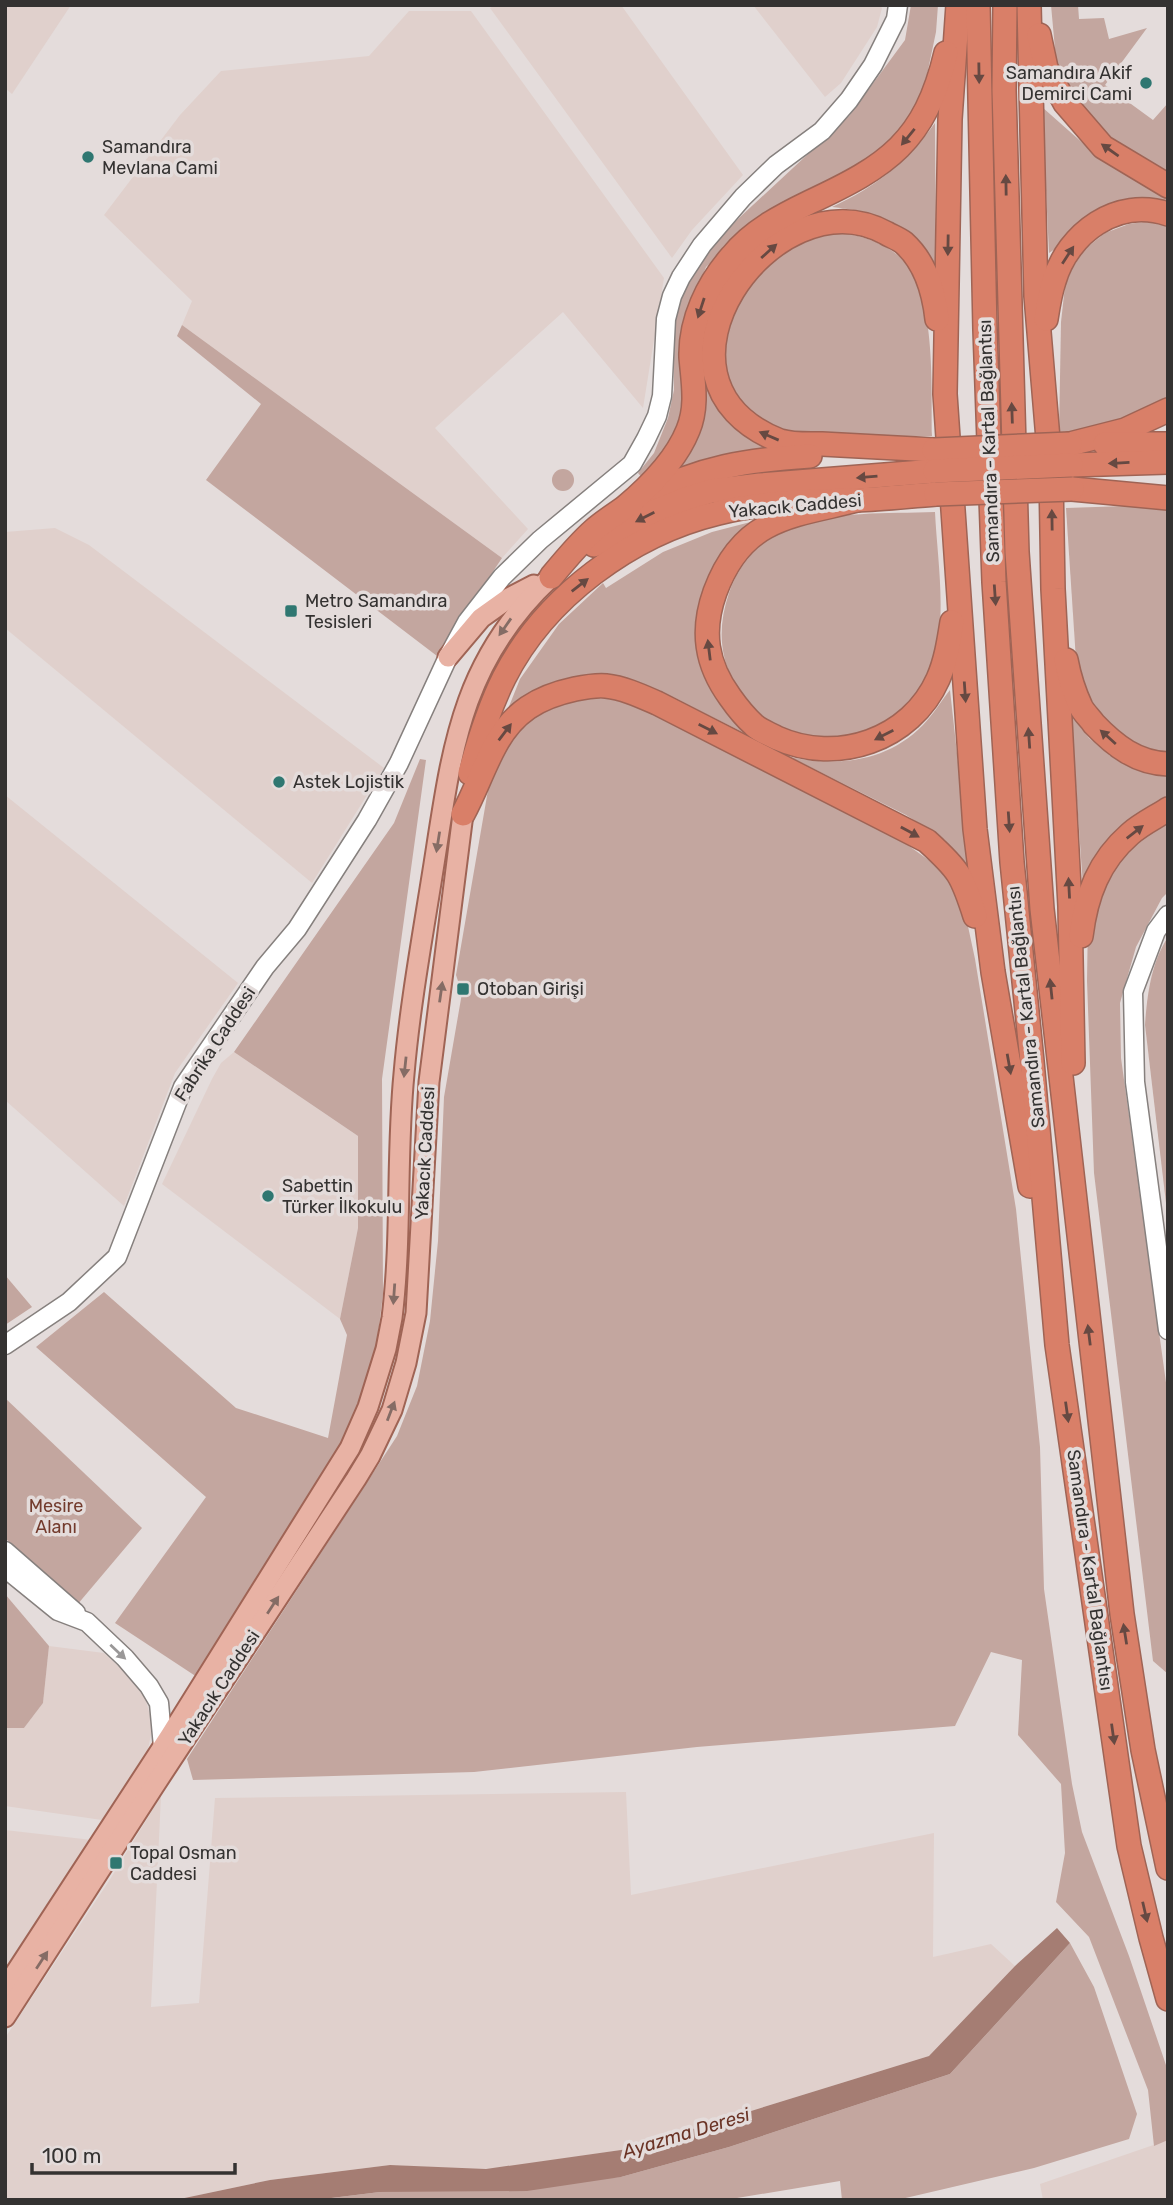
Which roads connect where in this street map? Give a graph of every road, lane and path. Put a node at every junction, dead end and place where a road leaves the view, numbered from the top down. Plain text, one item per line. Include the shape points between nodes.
1 (898, 5) edge
2 (956, 5) edge
3 (978, 5) edge
4 (1005, 5) edge
5 (1029, 5) edge
6 (1035, 5) edge
7 (1168, 186) edge
8 (1168, 214) edge
9 (1045, 392) junction
10 (945, 394) junction
11 (1168, 410) edge
12 (1168, 444) edge
13 (1070, 455) junction
14 (934, 461) junction
15 (1168, 462) edge
16 (1168, 483) edge
17 (1072, 489) junction
18 (1168, 498) edge
19 (857, 500) junction
20 (626, 506) junction
21 (957, 570) junction
22 (551, 577) junction
23 (1053, 589) junction
24 (447, 657) junction
25 (1168, 764) edge
26 (1168, 810) edge
27 (463, 814) junction
28 (1168, 915) edge
29 (993, 972) junction
30 (1072, 1030) junction
31 (1085, 1300) junction
32 (1168, 1330) edge
33 (5, 1345) edge
34 (1057, 1345) junction
35 (5, 1551) edge
36 (5, 1569) edge
37 (87, 1622) junction
38 (163, 1747) junction
39 (1168, 1868) edge
40 (5, 1989) edge
41 (1168, 1998) edge
42 (5, 2017) edge

1 - 24 main road, Fabrika Caddesi via 896,19 873,65 849,100 822,131 743,197 681,276 666,319 657,416 632,464 502,577
2 -> 10 highway
2 -> 20 highway via 944,63 911,135 880,166 769,224 733,254 716,276 694,330 695,391 689,429 667,464
3 -> 34 highway, Samandıra - Kartal Bağlantısı via 994,582 1012,862
31 -> 4 highway, Samandıra - Kartal Bağlantısı via 1042,909 1023,648 1012,417
5 - 9 highway via 1037,296
7 -> 6 highway via 1104,147 1065,103 1046,68
9 -> 8 highway via 1045,329 1054,279 1078,239 1098,220 1121,212
23 -> 9 highway
14 -> 10 highway via 784,442 757,431 731,407 718,385 712,360 714,335 742,277 771,247 826,221 875,227 904,242 923,269 935,298
10 - 21 highway
11 - 13 highway
12 - 13 highway
13 - 14 highway, bridge
15 -> 13 highway
14 - 20 highway via 760,459 705,470
14 -> 22 highway, Yakacık Caddesi via 711,491 622,529
16 - 17 highway
17 - 18 highway
17 - 19 highway, Yakacık Caddesi, bridge
21 -> 19 highway via 947,651 939,678 916,713 881,738 831,749 805,747 755,726 716,678 709,657 709,608 717,586 740,547 767,526
27 -> 19 highway, Yakacık Caddesi via 480,736 505,677 528,638 570,593 642,542 681,524 762,505
20 - 22 highway via 595,529
21 -> 29 highway via 975,829
22 - 24 main road via 481,618
22 -> 38 main road, Yakacık Caddesi via 517,611 488,655 455,737 404,1076 394,1300 369,1406 350,1448
25 -> 23 highway via 1134,757 1108,739 1082,710 1069,674
30 -> 23 highway
24 - 33 main road, Fabrika Caddesi via 399,763 367,820 297,929 265,967 183,1087 117,1257 69,1302
30 -> 26 highway via 1084,910 1098,870 1130,834
27 -> 29 highway via 495,746 525,708 543,697 585,687 632,692 927,841 964,879
42 -> 27 main road, Yakacık Caddesi via 356,1479 392,1410 416,1313 429,1082
28 - 32 main road via 1156,931 1133,992 1135,1082
29 -> 34 highway
30 - 31 highway
39 -> 31 highway, Samandıra - Kartal Bağlantısı via 1122,1614
34 -> 41 highway, Samandıra - Kartal Bağlantısı via 1129,1846
35 - 37 main road
36 - 37 main road via 58,1611
37 -> 38 main road via 149,1686 159,1703
38 - 40 main road, Yakacık Caddesi

